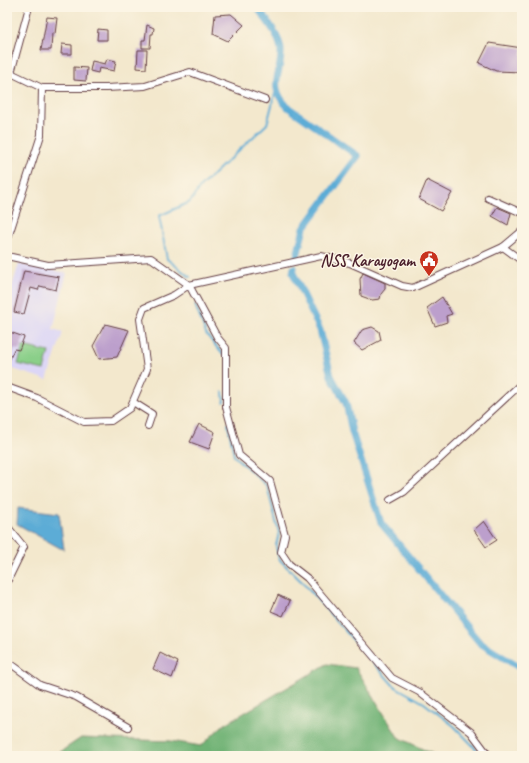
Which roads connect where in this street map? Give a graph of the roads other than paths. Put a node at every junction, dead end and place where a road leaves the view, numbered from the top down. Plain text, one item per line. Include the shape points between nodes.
1 (29, 7) edge
2 (9, 72) edge
3 (42, 88) junction
4 (265, 100) dead end
5 (488, 198) dead end
6 (522, 214) edge
7 (522, 231) edge
8 (7, 241) edge
9 (503, 247) junction
10 (7, 256) edge
11 (522, 261) edge
12 (189, 285) junction
13 (522, 383) edge
14 (7, 387) edge
15 (133, 402) junction
16 (148, 426) dead end
17 (390, 500) dead end
18 (7, 526) edge
19 (7, 582) edge
20 (7, 662) edge
21 (128, 727) dead end
22 (489, 756) edge

1 - 2 street
2 - 3 street
3 - 4 street via 145,86 190,72
3 - 8 street via 40,135
5 - 6 street
7 - 9 street
9 - 11 street
9 - 12 street via 413,288 402,286 350,263 320,256
10 - 12 street via 48,265 151,258
12 - 15 street via 174,295 144,308 140,319 148,369
12 - 22 street via 217,337 226,348 226,407 239,455 270,482 285,535 281,552 289,564 307,578 392,678 419,692 471,732
13 - 17 street via 404,492
14 - 15 street via 37,398 84,422 111,421 130,408
15 - 16 street via 152,414
18 - 19 street via 24,547
20 - 21 street via 40,684 76,698

